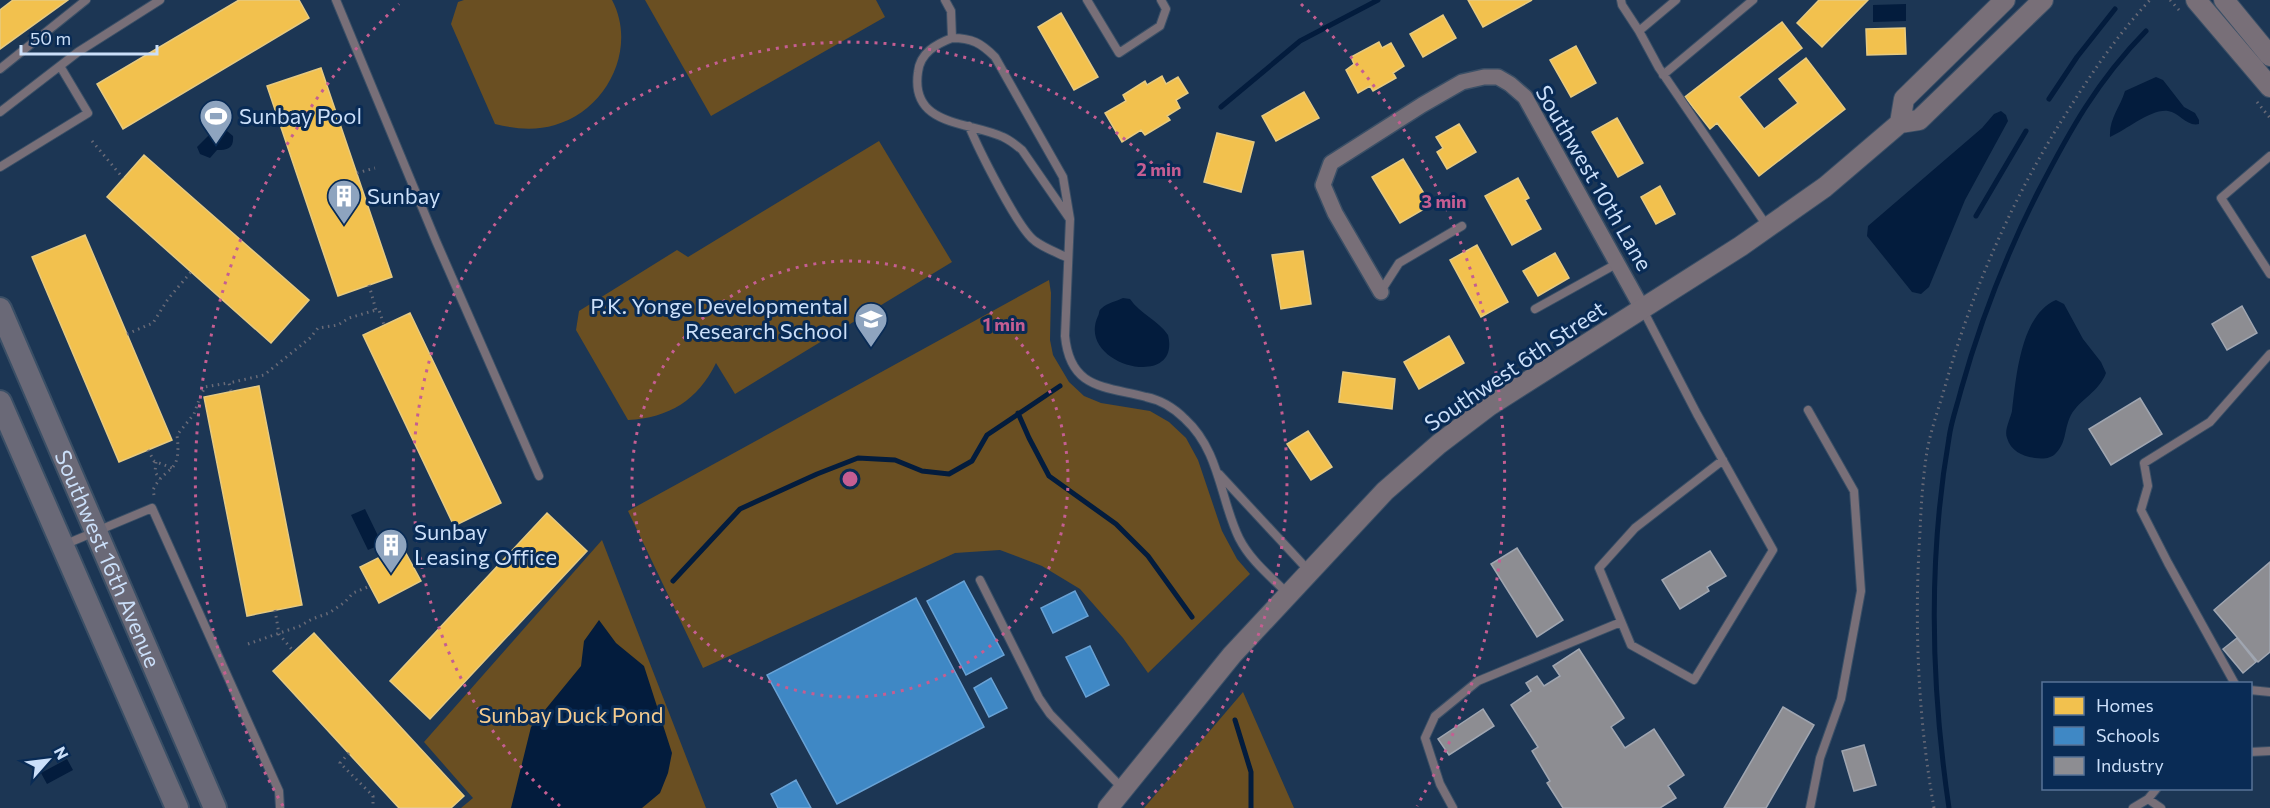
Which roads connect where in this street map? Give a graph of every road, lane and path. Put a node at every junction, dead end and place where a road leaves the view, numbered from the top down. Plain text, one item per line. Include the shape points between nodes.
1 (86, 0) edge
2 (160, 0) edge
3 (336, 0) edge
4 (945, 0) edge
5 (1087, 0) edge
6 (1161, 0) edge
7 (1621, 0) edge
8 (1676, 0) edge
9 (1753, 0) edge
10 (2005, 0) edge
11 (2043, 0) edge
12 (2150, 0) edge
13 (2196, 0) edge
14 (2224, 0) edge
15 (1639, 31) junction
16 (952, 38) junction
17 (2270, 56) edge
18 (60, 66) junction
19 (0, 69) edge
20 (1664, 75) junction
21 (2270, 87) edge
22 (0, 112) edge
23 (1900, 123) junction
24 (969, 126) junction
25 (92, 141) dead end
26 (2270, 156) edge
27 (0, 167) edge
28 (375, 168) dead end
29 (357, 173) dead end
30 (123, 178) dead end
31 (1070, 219) junction
32 (1462, 226) dead end
33 (1768, 227) junction
34 (1068, 258) junction
35 (1618, 263) junction
36 (191, 272) dead end
37 (2270, 274) edge
38 (369, 285) dead end
39 (1381, 292) joint
40 (0, 309) edge
41 (1535, 309) dead end
42 (376, 310) junction
43 (1643, 310) junction
44 (384, 325) dead end
45 (127, 334) dead end
46 (2270, 354) edge
47 (229, 382) junction
48 (231, 391) dead end
49 (0, 402) edge
50 (1808, 410) dead end
51 (148, 450) dead end
52 (1723, 460) junction
53 (156, 461) junction
54 (172, 468) junction
55 (1218, 473) junction
56 (539, 476) dead end
57 (160, 479) junction
58 (154, 497) dead end
59 (96, 532) junction
60 (62, 546) junction
61 (1309, 571) junction
62 (980, 580) dead end
63 (370, 586) dead end
64 (1288, 594) junction
65 (275, 610) dead end
66 (1621, 622) junction
67 (279, 634) junction
68 (248, 644) dead end
69 (294, 652) dead end
70 (2234, 682) edge
71 (2252, 690) edge
72 (2270, 692) edge
73 (2270, 751) edge
74 (2252, 752) edge
75 (349, 753) dead end
76 (1124, 789) junction
77 (2156, 790) edge
78 (2148, 799) junction
79 (177, 808) edge
80 (214, 808) edge
81 (280, 808) edge
82 (373, 808) edge
83 (1108, 808) edge
84 (1453, 808) edge
85 (1810, 808) edge
86 (1934, 808) edge
87 (2133, 808) edge
88 (2161, 808) edge

1 - 19 lane
2 - 18 lane
3 - 56 lane
4 - 16 lane via 951,11
5 - 6 lane via 1119,53 1160,26 1166,9
7 - 15 lane
8 - 15 lane
9 - 20 lane
10 - 23 street via 1904,99
11 - 23 street, Southwest 6th Street via 1919,120
12 - 86 path via 2085,83 2024,183 1980,281 1953,356 1927,450 1917,572 1917,636
13 - 21 street
14 - 17 street
15 - 20 lane
16 - 24 lane via 935,44 923,57 917,85 927,108 936,116
16 - 31 lane via 981,43 994,57 1063,177
18 - 22 lane
18 - 27 lane via 88,113
20 - 33 lane
23 - 33 street, Southwest 6th Street via 1825,187
24 - 31 lane via 1001,136 1022,150
24 - 34 lane via 1021,224 1034,240
25 - 30 path
26 - 37 lane via 2221,198
28 - 29 path
31 - 34 lane
32 - 39 lane via 1399,263
33 - 43 street, Southwest 6th Street
34 - 55 lane via 1065,336 1076,372 1099,387 1148,397 1174,410 1196,431
35 - 39 street, Southwest 10th Lane via 1525,97 1498,77 1484,77 1462,82 1331,163 1323,184 1335,213
35 - 41 lane
35 - 43 street, Southwest 10th Lane
36 - 45 path via 153,323
38 - 42 path
40 - 59 main road, Southwest 16th Avenue
42 - 44 path
42 - 47 path via 338,325 318,328 264,375
43 - 52 lane
43 - 61 street, Southwest 6th Street via 1489,406 1439,444 1385,491
46 - 70 lane via 2210,422 2144,463 2148,486 2141,510
47 - 48 path
47 - 54 path via 205,387 194,414 177,435 179,451
49 - 60 main road, Southwest 16th Avenue
50 - 85 lane via 1854,491 1861,591 1841,699 1820,758
51 - 53 path
52 - 66 lane via 1635,528 1599,568
52 - 66 lane via 1773,550 1694,680 1631,645
53 - 54 path
53 - 57 path via 155,472
54 - 57 path
55 - 61 lane
55 - 64 lane via 1240,540 1256,563
57 - 58 path via 153,490
59 - 60 lane
59 - 80 main road, Southwest 16th Avenue
59 - 81 lane via 153,508 279,791
60 - 79 main road, Southwest 16th Avenue
61 - 64 street, Southwest 6th Street
62 - 76 lane via 1050,714
63 - 67 path via 353,593 329,613
64 - 76 street, Southwest 6th Street via 1232,655
65 - 67 path
66 - 84 lane via 1478,681 1436,716 1425,738
67 - 68 path
67 - 69 path
71 - 72 lane
73 - 74 lane
75 - 82 path via 340,763 373,796
76 - 83 street, Southwest 6th Street
77 - 78 lane
78 - 87 lane
78 - 88 lane

